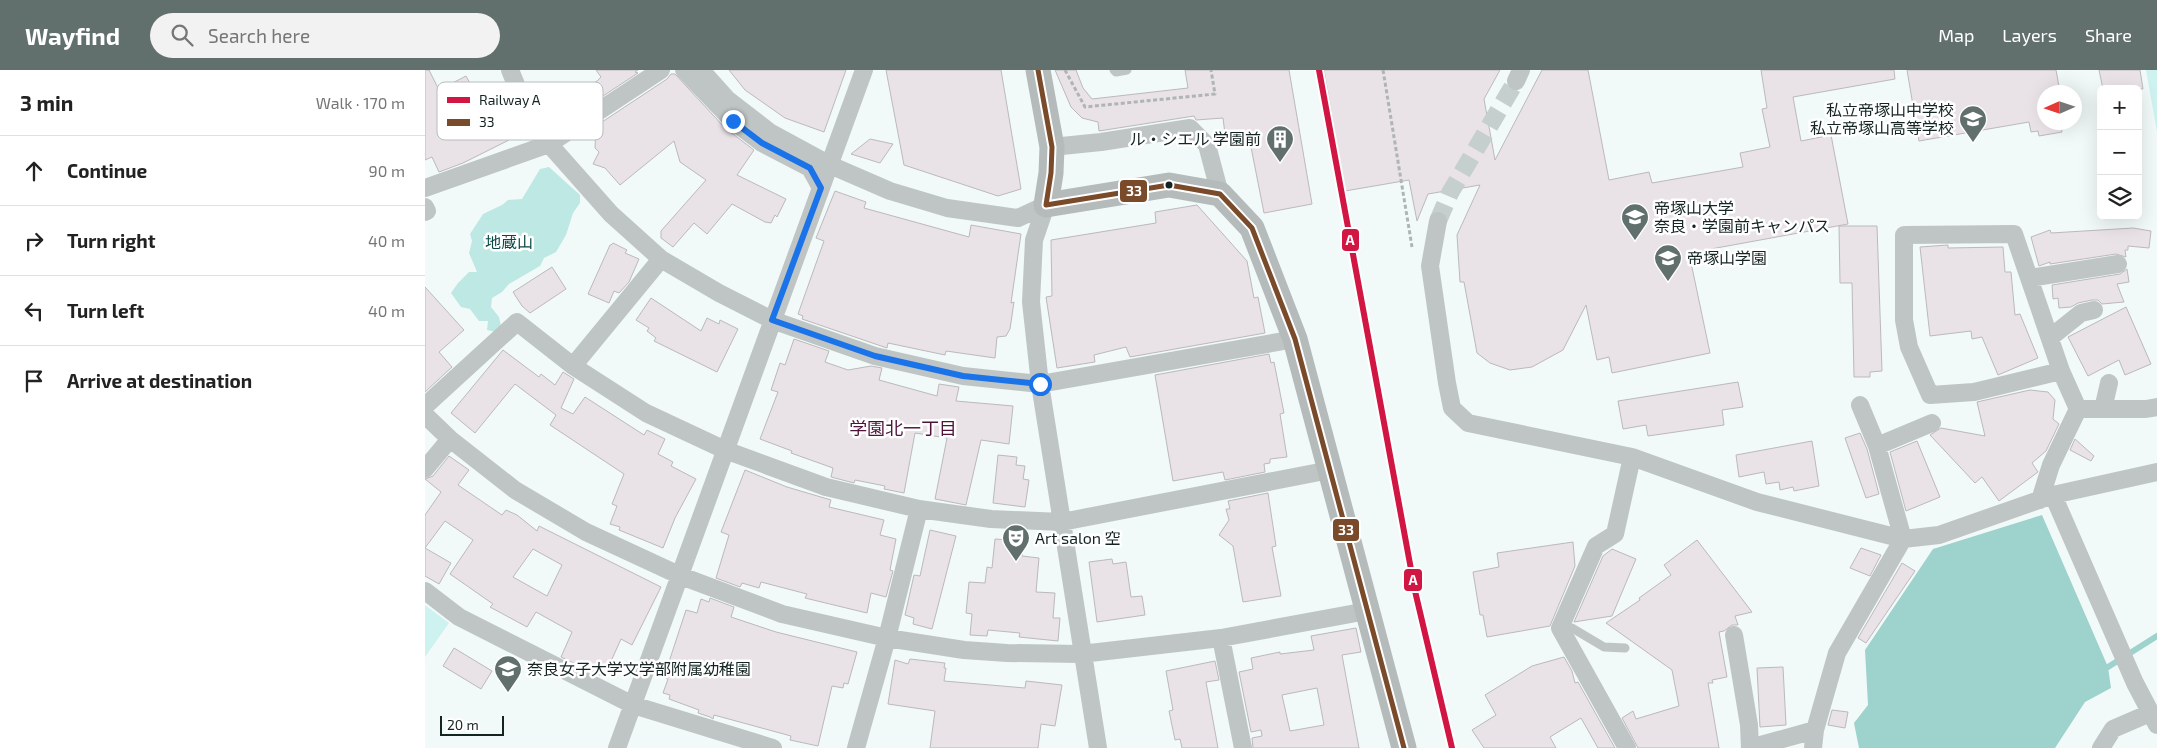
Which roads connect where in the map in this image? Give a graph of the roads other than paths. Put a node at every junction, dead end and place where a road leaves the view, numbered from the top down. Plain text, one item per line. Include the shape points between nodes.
1 (510, 70) edge
2 (661, 70) edge
3 (684, 70) edge
4 (701, 70) edge
5 (864, 70) edge
6 (1038, 70) edge
7 (1114, 70) edge
8 (1127, 70) edge
9 (515, 82) edge
10 (603, 108) edge
11 (547, 140) edge
12 (555, 140) edge
13 (549, 144) junction
14 (1053, 148) junction
15 (830, 165) junction
16 (425, 188) edge
17 (821, 188) junction
18 (1220, 194) junction
19 (1046, 205) junction
20 (425, 208) edge
21 (425, 212) edge
22 (1438, 221) tunnel mouth
23 (661, 259) junction
24 (2118, 264) dead end
25 (2029, 278) junction
26 (2094, 310) dead end
27 (772, 320) junction
28 (2051, 337) junction
29 (1295, 339) junction
30 (573, 366) junction
31 (2061, 371) junction
32 (2109, 383) dead end
33 (1040, 384) junction
34 (1860, 405) dead end
35 (425, 406) edge
36 (2157, 407) edge
37 (2103, 409) junction
38 (2078, 410) junction
39 (425, 415) edge
40 (1932, 423) dead end
41 (450, 438) junction
42 (1877, 446) junction
43 (725, 450) junction
44 (1632, 457) junction
45 (425, 469) edge
46 (1330, 470) junction
47 (2157, 472) edge
48 (2047, 498) junction
49 (919, 508) junction
50 (1062, 522) junction
51 (1903, 539) junction
52 (681, 576) junction
53 (425, 591) edge
54 (1367, 611) junction
55 (1560, 628) junction
56 (1734, 635) dead end
57 (887, 638) junction
58 (1221, 638) junction
59 (1625, 648) dead end
60 (1081, 654) junction
61 (633, 706) junction
62 (2154, 719) edge
63 (1815, 730) junction
64 (617, 748) edge
65 (773, 748) edge
66 (856, 748) edge
67 (1098, 748) edge
68 (1243, 748) edge
69 (1404, 748) edge
70 (1627, 748) edge
71 (1813, 748) edge
72 (2101, 748) edge

1 - 9 street
2 - 10 street
3 - 17 street via 733,121 762,143 810,168
4 - 15 street via 727,99 771,134
5 - 15 street
6 - 14 street
7 - 8 lane
11 - 13 street
12 - 13 street
13 - 16 street
13 - 23 street via 611,214
14 - 18 street via 1190,128 1207,145
14 - 19 street
15 - 17 street
15 - 19 street via 890,191 947,208 1017,218
17 - 27 street
18 - 19 street via 1169,186
18 - 29 street via 1252,228
19 - 33 street via 1034,240 1031,302
20 - 21 street
22 - 44 street via 1431,266 1452,408 1468,423
23 - 27 street
23 - 30 street
24 - 25 street
25 - 28 street
25 - 31 street via 2014,234 1904,235 1904,320 1909,347 1930,395 1974,392
26 - 28 street via 2081,313
27 - 33 street via 875,356 963,376
27 - 43 street
28 - 31 street
29 - 33 street
29 - 46 street
30 - 35 street via 517,322
30 - 43 street via 646,413
31 - 38 street
32 - 37 street
33 - 50 street
34 - 42 street
36 - 37 street
37 - 38 street
38 - 48 street via 2051,465
39 - 41 street
40 - 42 street
41 - 45 street
41 - 52 street via 515,490 586,532
42 - 51 street
43 - 49 street via 826,487
43 - 52 street
44 - 51 street via 1757,502
44 - 55 street via 1615,534 1596,546
46 - 50 street
46 - 54 street
47 - 48 street
48 - 51 street via 1939,535
48 - 62 street
49 - 50 street via 991,519
49 - 57 street
50 - 60 street
51 - 63 street via 1837,653
52 - 57 street via 783,614
52 - 61 street
53 - 61 street via 459,616
54 - 58 street
54 - 69 street
55 - 59 lane via 1572,628 1604,647
55 - 70 street
56 - 63 street via 1750,748
57 - 60 street via 990,652
57 - 66 street
58 - 60 street
58 - 68 street
60 - 67 street
61 - 64 street
61 - 65 street
62 - 72 street via 2113,729
63 - 71 street

